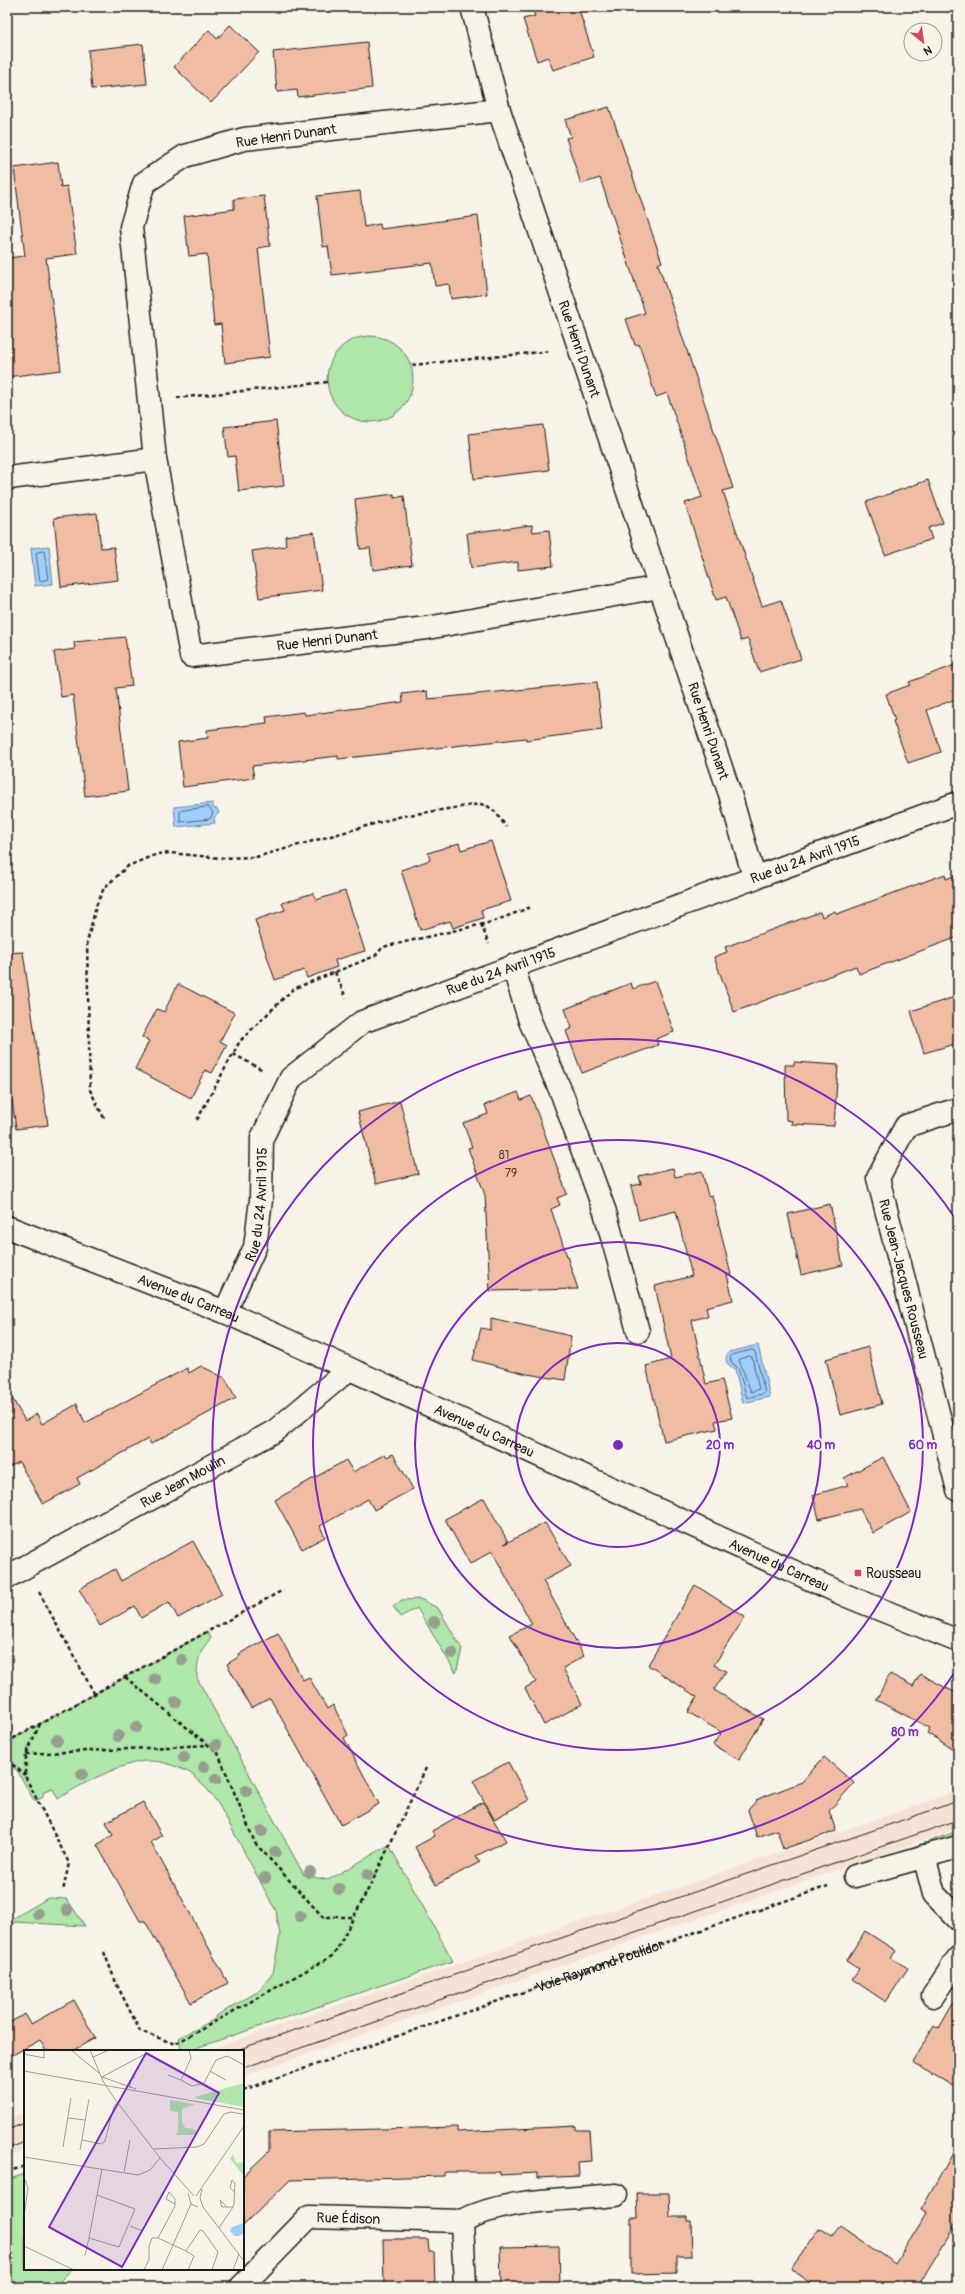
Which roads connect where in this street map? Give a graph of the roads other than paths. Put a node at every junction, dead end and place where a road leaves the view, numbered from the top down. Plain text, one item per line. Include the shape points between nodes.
1 (472, 7) edge
2 (499, 110) junction
3 (155, 459) junction
4 (9, 478) dead end
5 (660, 587) junction
6 (958, 803) edge
7 (754, 877) junction
8 (513, 966) junction
9 (958, 1109) edge
10 (7, 1227) edge
11 (224, 1312) junction
12 (638, 1331) dead end
13 (348, 1370) junction
14 (958, 1490) edge
15 (16, 1572) edge
16 (958, 1641) edge
17 (958, 1847) edge
18 (924, 1856) junction
19 (855, 1876) road end
20 (958, 1919) edge
21 (958, 1958) edge
22 (933, 1996) dead end
23 (616, 2195) dead end
24 (462, 2220) junction
25 (240, 2287) edge
26 (465, 2287) edge

1 - 2 street, Rue Henri Dunant
2 - 3 street, Rue Henri Dunant via 244,139 185,156 144,183 131,227
2 - 5 street, Rue Henri Dunant
3 - 4 street
3 - 5 street, Rue Henri Dunant via 191,656 427,628
5 - 7 street, Rue Henri Dunant via 730,794
6 - 7 street, Rue du 24 Avril 1915
7 - 8 street, Rue du 24 Avril 1915
8 - 11 street, Rue du 24 Avril 1915 via 362,1022 291,1078 262,1138 261,1200 256,1247
8 - 12 street via 530,1021 562,1094 605,1212
9 - 14 street, Rue Jean-Jacques Rousseau via 906,1126 878,1178
10 - 11 street, Avenue du Carreau
11 - 13 street, Avenue du Carreau
13 - 15 street, Rue Jean Moulin via 275,1431
13 - 16 street, Avenue du Carreau via 847,1596
17 - 18 street
18 - 19 street
18 - 20 street via 934,1894
21 - 22 street
23 - 24 street, Rue Édison via 507,2206 477,2213
24 - 25 street, Rue Édison via 309,2217
24 - 26 street

